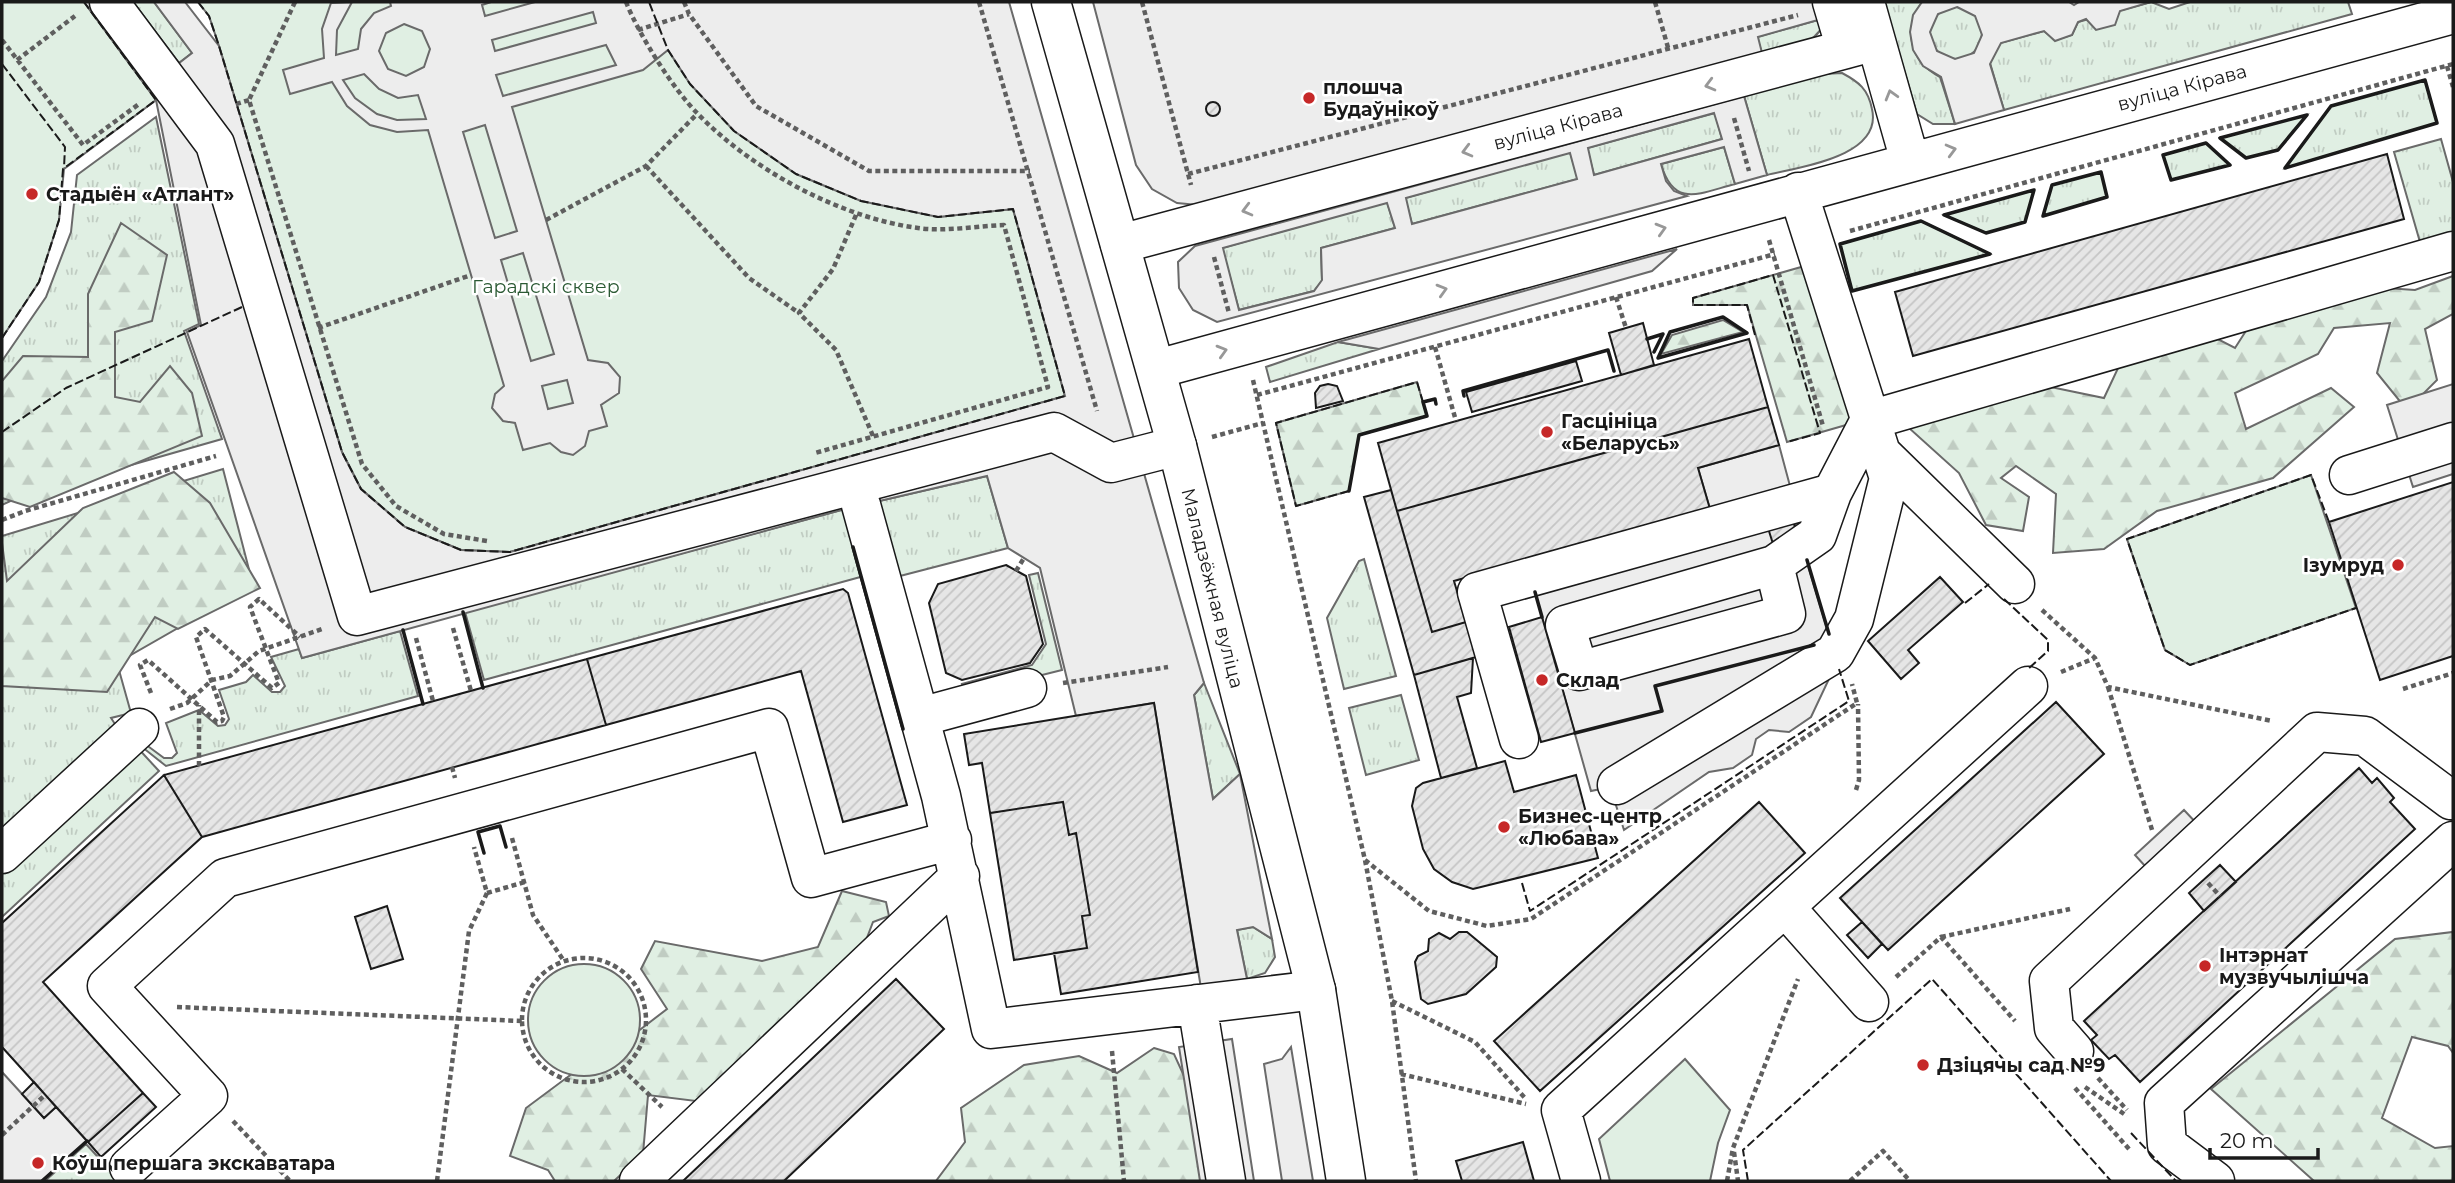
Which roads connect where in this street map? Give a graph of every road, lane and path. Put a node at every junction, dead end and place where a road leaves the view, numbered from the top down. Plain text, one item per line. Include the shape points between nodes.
1 (295, 2) edge
2 (628, 2) edge
3 (684, 2) edge
4 (979, 2) edge
5 (1051, 2) edge
6 (1142, 2) edge
7 (1656, 2) edge
8 (1844, 3) edge
9 (93, 8) edge
10 (688, 14) junction
11 (2453, 14) edge
12 (639, 30) junction
13 (1712, 39) junction
14 (2, 40) edge
15 (1861, 45) junction
16 (1669, 51) junction
17 (17, 60) junction
18 (2450, 65) edge
19 (1724, 82) junction
20 (2453, 87) edge
21 (249, 100) junction
22 (143, 102) dead end
23 (236, 104) dead end
24 (697, 114) junction
25 (1910, 161) junction
26 (646, 166) junction
27 (1030, 171) junction
28 (1188, 174) junction
29 (1798, 192) junction
30 (1758, 202) junction
31 (856, 215) junction
32 (546, 220) dead end
33 (1204, 221) junction
34 (1815, 241) junction
35 (1120, 244) junction
36 (2453, 251) edge
37 (1773, 254) junction
38 (471, 275) dead end
39 (1616, 297) junction
40 (799, 313) junction
41 (318, 328) junction
42 (1626, 328) dead end
43 (1239, 346) junction
44 (1435, 347) junction
45 (1157, 369) junction
46 (1257, 395) junction
47 (1456, 421) dead end
48 (1263, 423) junction
49 (1824, 431) dead end
50 (873, 436) junction
51 (1876, 436) junction
52 (2453, 442) edge
53 (1177, 446) junction
54 (806, 455) dead end
55 (216, 457) dead end
56 (1111, 463) junction
57 (2349, 475) dead end
58 (1832, 493) junction
59 (861, 505) dead end
60 (2, 520) edge
61 (490, 542) dead end
62 (1024, 558) dead end
63 (1773, 565) junction
64 (1016, 570) dead end
65 (2015, 584) joint
66 (453, 627) dead end
67 (416, 639) dead end
68 (1842, 644) junction
69 (266, 648) junction
70 (245, 664) junction
71 (1168, 667) dead end
72 (2453, 673) edge
73 (212, 680) junction
74 (2028, 686) dead end
75 (2108, 687) junction
76 (1027, 688) joint
77 (2403, 689) dead end
78 (471, 691) dead end
79 (192, 699) junction
80 (433, 701) dead end
81 (1857, 704) junction
82 (199, 705) junction
83 (154, 713) junction
84 (919, 717) junction
85 (2318, 732) junction
86 (1518, 739) dead end
87 (199, 766) dead end
88 (1617, 785) dead end
89 (1856, 792) dead end
90 (2452, 803) edge
91 (2154, 837) dead end
92 (2453, 841) edge
93 (514, 845) dead end
94 (2, 854) edge
95 (476, 856) dead end
96 (956, 858) junction
97 (1365, 860) junction
98 (2203, 878) dead end
99 (525, 882) junction
100 (487, 893) junction
101 (2220, 896) dead end
102 (1785, 907) junction
103 (2075, 908) dead end
104 (1941, 937) dead end
105 (1813, 939) junction
106 (564, 961) junction
107 (1316, 990) junction
108 (1392, 1001) junction
109 (1869, 1002) dead end
110 (1197, 1004) junction
111 (126, 1006) junction
112 (1109, 1015) junction
113 (458, 1017) junction
114 (522, 1021) junction
115 (2075, 1065) junction
116 (622, 1069) junction
117 (1401, 1074) junction
118 (45, 1095) dead end
119 (208, 1096) junction
120 (690, 1133) junction
121 (2, 1135) edge
122 (2154, 1135) junction
123 (1733, 1147) junction
124 (130, 1167) dead end
125 (290, 1181) edge
126 (437, 1181) edge
127 (639, 1181) edge
128 (1124, 1181) edge
129 (1226, 1181) edge
130 (1346, 1181) edge
131 (1416, 1181) edge
132 (1581, 1181) edge
133 (1727, 1181) edge
134 (1738, 1181) edge
135 (1850, 1181) edge
136 (1910, 1181) edge
137 (2215, 1181) edge

1 - 21 path
2 - 12 path
3 - 10 path
4 - 27 path
5 - 35 street, Маладзёжная вуліца
6 - 28 path
7 - 16 path
8 - 13 path
8 - 15 street
9 - 17 path
9 - 56 street via 215,144 357,616 1054,432
10 - 12 path
10 - 27 path via 756,106 869,171
25 -> 11 street, вуліца Кірава
12 - 24 path
13 - 16 path
13 - 19 path
14 - 17 path
15 - 19 street, вуліца Кірава
25 -> 15 street
16 - 28 path
17 - 22 path via 83,145
18 - 20 path
18 - 34 path
19 - 30 path
19 -> 33 street, вуліца Кірава
21 - 23 path
21 - 41 path
24 - 26 path
24 - 31 path via 762,166
25 - 29 street, вуліца Кірава
26 - 32 path
26 - 40 path via 749,278
27 - 56 path
28 - 33 path
29 - 30 street, вуліца Кірава
29 - 34 street
30 - 37 path
43 -> 30 street, вуліца Кірава
31 - 40 path via 833,269
31 - 50 path via 920,229 1004,225 1048,387
33 - 35 street, вуліца Кірава
33 - 43 path
34 - 37 path
34 - 51 street
35 - 45 street, Маладзёжная вуліца
36 - 51 street
37 - 39 path
37 - 49 path
38 - 41 path
39 - 42 path
39 - 44 path
40 - 50 path via 836,351
41 - 61 path via 362,464 396,506 444,534
45 -> 43 street, вуліца Кірава
43 - 46 path
44 - 46 path
44 - 47 path
45 - 53 street, Маладзёжная вуліца
46 - 48 path
48 - 53 path
48 - 97 path
50 - 54 path
51 - 58 street
51 - 65 street
51 - 68 street via 1889,478 1854,618
52 - 57 street
53 - 56 street
53 - 107 street, Маладзёжная вуліца
55 - 60 path
58 - 63 street via 1816,535
58 - 86 street via 1477,592
59 - 84 street
62 - 64 path
63 - 63 street via 1565,625 1579,671 1786,614
65 - 75 path via 2095,658
66 - 78 path
67 - 80 path
68 - 81 path
68 - 88 street via 1835,653
69 - 69 path via 297,638 259,599 250,607
69 - 70 path
69 - 70 path via 277,687 272,688
70 - 73 path via 230,676
70 - 73 path via 205,629 196,637
71 - 76 path
72 - 77 path
73 - 79 path
73 - 82 path via 222,721 217,722
74 - 102 street
75 - 85 path
75 - 91 path
76 - 84 street
79 - 82 path
79 - 83 path
79 - 83 path via 148,660 141,665
81 - 89 path
81 - 97 path via 1531,919 1487,926 1429,911
82 - 87 path
83 - 94 street
84 - 96 street
85 - 90 street via 2365,736
85 - 115 street via 2049,981 2054,1028
92 - 122 street via 2164,1103
93 - 99 path
95 - 100 path
96 - 111 street via 811,878 769,728 225,878 107,986
96 - 112 street via 991,1029
96 - 120 street
97 - 108 path
98 - 101 path
99 - 100 path
99 - 106 path via 533,915
100 - 113 path via 469,931
102 - 105 street
102 - 132 street via 1561,1110
103 - 104 path
105 - 109 street
105 - 123 path
106 - 114 path via 533,984
106 - 116 path via 602,960 634,982 646,1019 635,1055
107 - 110 street
107 - 130 street, Маладзёжная вуліца
108 - 117 path
108 - 117 path via 1475,1041 1532,1106
110 - 112 street
110 - 129 street
111 - 113 path
111 - 119 street
112 - 128 path
113 - 114 path
113 - 126 path
114 - 116 path via 525,1040 535,1057 566,1079 586,1082
115 - 122 path
115 - 122 path
116 - 120 path
117 - 131 path
118 - 121 path
119 - 124 street
119 - 125 path
120 - 127 street
122 - 137 street
123 - 133 path
123 - 134 path
135 - 136 path via 1883,1152

